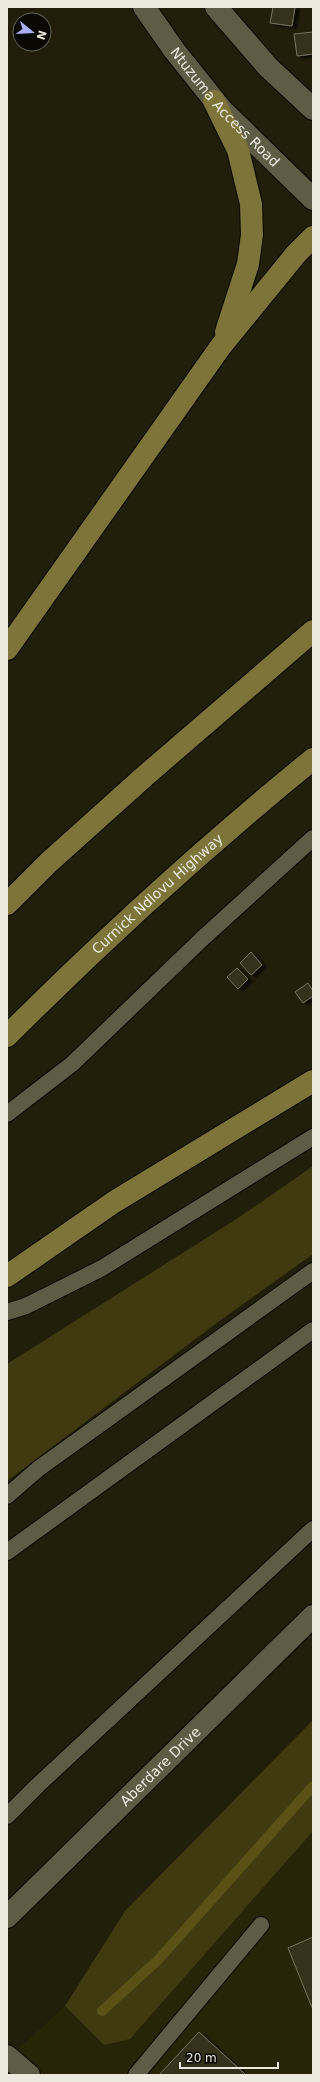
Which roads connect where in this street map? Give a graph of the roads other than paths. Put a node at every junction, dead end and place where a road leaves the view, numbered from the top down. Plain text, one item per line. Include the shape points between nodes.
1 (144, 7) edge
2 (216, 7) edge
3 (214, 102) junction
4 (313, 109) edge
5 (313, 199) edge
6 (313, 237) edge
7 (221, 346) junction
8 (313, 631) edge
9 (7, 649) edge
10 (313, 759) edge
11 (313, 838) edge
12 (7, 904) edge
13 (7, 1036) edge
14 (313, 1081) edge
15 (7, 1114) edge
16 (313, 1137) edge
17 (313, 1271) edge
18 (7, 1276) edge
19 (7, 1312) edge
20 (313, 1330) edge
21 (7, 1496) edge
22 (313, 1529) edge
23 (7, 1552) edge
24 (313, 1616) edge
25 (7, 1816) edge
26 (7, 1917) edge
27 (262, 1925) dead end
28 (7, 2056) edge
29 (29, 2075) edge
30 (136, 2075) edge

1 - 3 street, Ntuzuma Access Road
2 - 4 street via 268,67
3 - 5 street, Ntuzuma Access Road
3 - 7 main road via 238,150 251,204 252,236 248,264
6 - 7 main road
7 - 9 main road
8 - 12 main road via 146,775 48,863
10 - 13 main road, Curnick Ndlovu Highway via 256,805 89,954
11 - 15 lane via 203,938 72,1064
14 - 18 main road via 114,1202
16 - 19 lane via 102,1268 26,1306
17 - 21 lane via 38,1469
20 - 23 lane
22 - 25 lane
24 - 26 street, Aberdare Drive
27 - 30 lane
28 - 29 street

